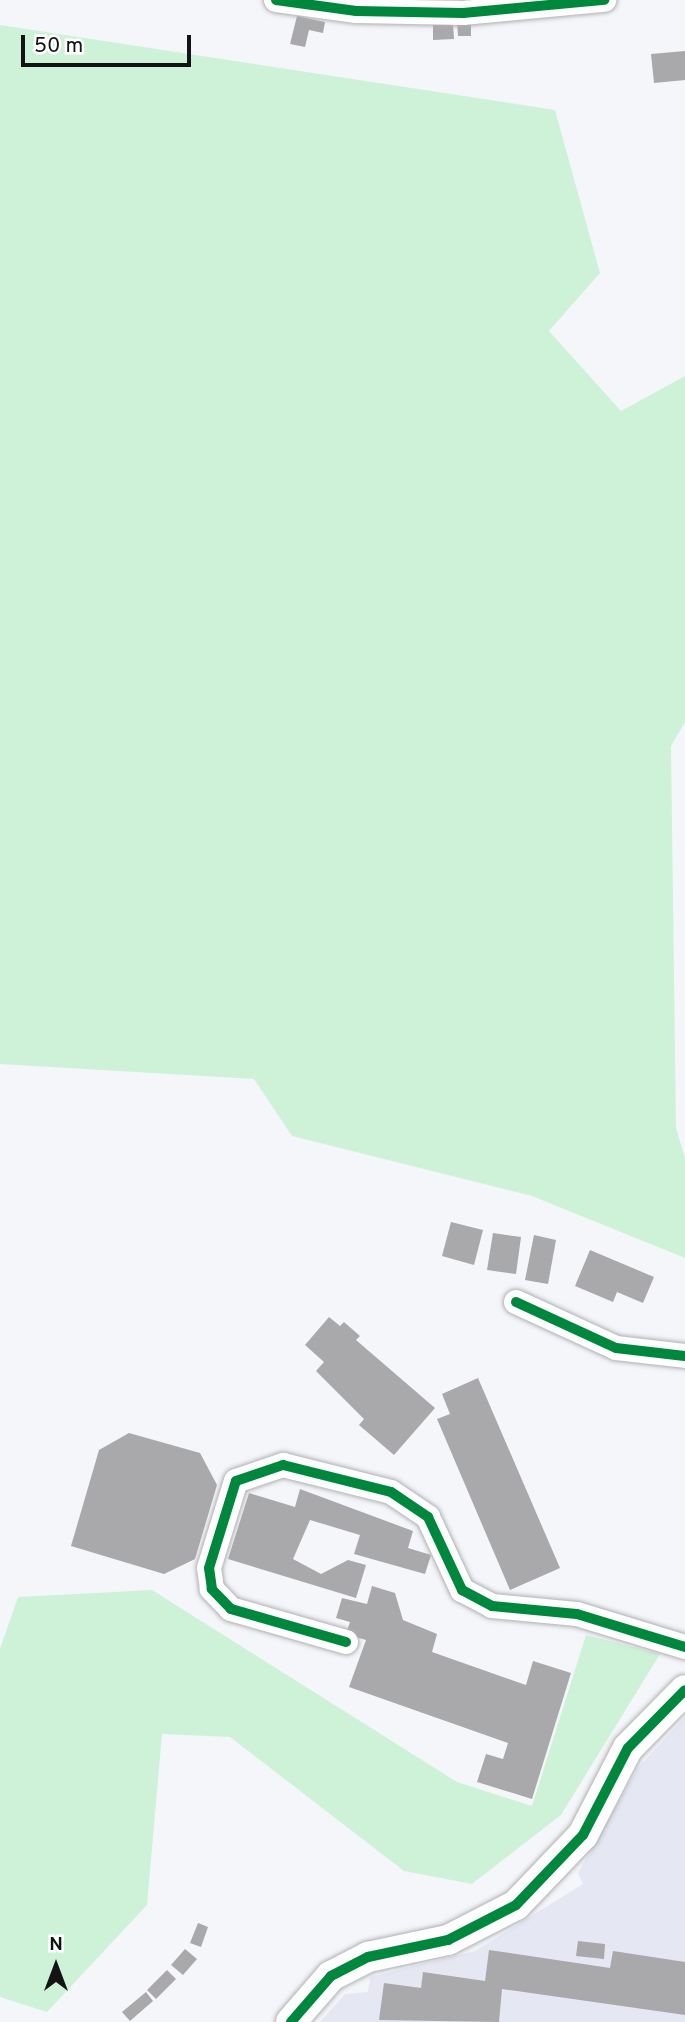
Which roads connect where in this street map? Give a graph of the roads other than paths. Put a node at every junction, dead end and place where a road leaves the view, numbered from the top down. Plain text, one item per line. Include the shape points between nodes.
1 (276, 0) edge
2 (604, 0) edge
3 (357, 6) edge
4 (516, 1302) dead end
5 (685, 1356) edge
6 (346, 1642) dead end
7 (685, 1647) edge
8 (685, 1690) edge
9 (291, 2022) edge

1 - 3 street
2 - 3 street via 463,13
4 - 5 street via 616,1348
6 - 7 street via 231,1609 212,1589 209,1568 236,1481 283,1465 391,1492 428,1517 462,1590 492,1606 577,1614
8 - 9 street via 628,1748 583,1835 516,1905 448,1940 355,1963 331,1976

